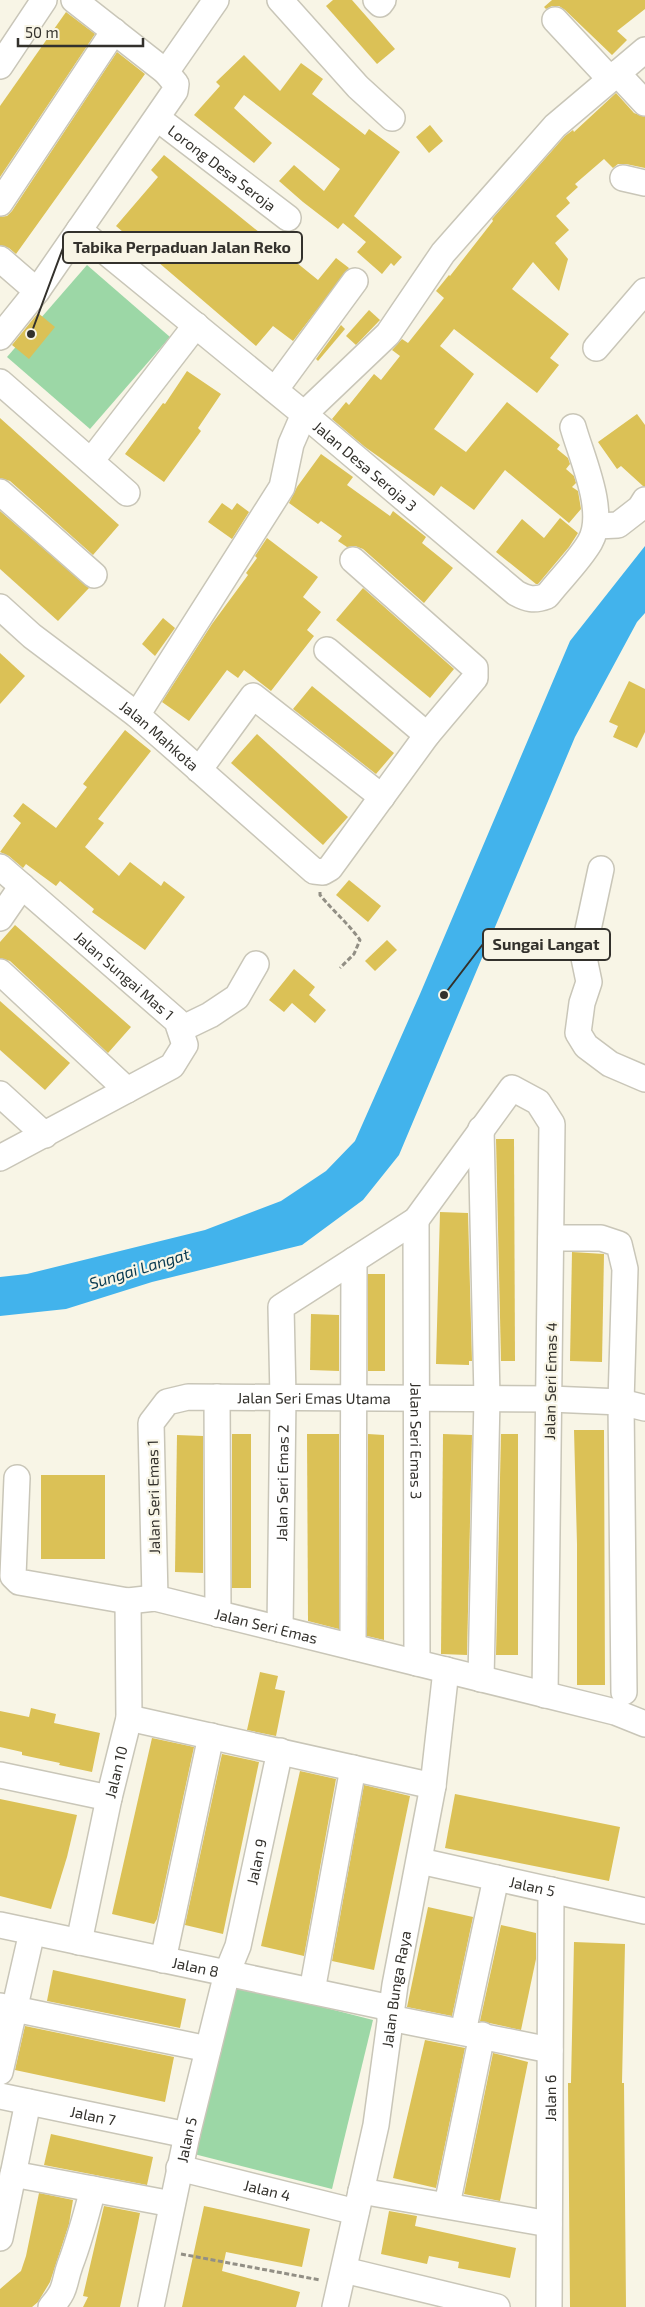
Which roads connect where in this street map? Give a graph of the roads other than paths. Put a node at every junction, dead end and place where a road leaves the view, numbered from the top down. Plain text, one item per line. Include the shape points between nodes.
1 (44, 0) edge
2 (74, 0) edge
3 (216, 0) edge
4 (280, 0) edge
5 (376, 0) edge
6 (384, 0) edge
7 (555, 20) dead end
8 (114, 31) junction
9 (645, 50) edge
10 (0, 66) edge
11 (166, 72) junction
12 (614, 76) junction
13 (645, 103) edge
14 (157, 118) junction
15 (392, 118) dead end
16 (0, 204) edge
17 (288, 218) dead end
18 (79, 230) junction
19 (0, 259) edge
20 (355, 281) dead end
21 (37, 291) junction
22 (645, 291) edge
23 (196, 326) junction
24 (0, 337) edge
25 (596, 348) dead end
26 (0, 382) edge
27 (275, 390) junction
28 (304, 414) junction
29 (573, 427) dead end
30 (91, 461) junction
31 (0, 492) edge
32 (127, 493) dead end
33 (645, 500) edge
34 (597, 526) junction
35 (353, 560) dead end
36 (94, 575) dead end
37 (0, 607) edge
38 (327, 650) dead end
39 (138, 715) junction
40 (427, 734) junction
41 (199, 770) junction
42 (382, 797) junction
43 (0, 867) edge
44 (601, 869) dead end
45 (22, 886) junction
46 (0, 918) edge
47 (256, 964) dead end
48 (0, 972) edge
49 (181, 1029) junction
50 (645, 1078) edge
51 (127, 1090) junction
52 (0, 1094) edge
53 (481, 1129) junction
54 (45, 1135) junction
55 (0, 1158) edge
56 (416, 1220) junction
57 (551, 1238) junction
58 (354, 1260) junction
59 (217, 1397) junction
60 (283, 1397) junction
61 (354, 1397) junction
62 (417, 1397) junction
63 (487, 1398) junction
64 (550, 1399) junction
65 (167, 1402) joint
66 (621, 1402) junction
67 (645, 1408) edge
68 (17, 1478) dead end
69 (8, 1502) edge
70 (155, 1598) junction
71 (128, 1601) junction
72 (218, 1614) junction
73 (280, 1629) junction
74 (353, 1647) junction
75 (417, 1663) junction
76 (446, 1670) junction
77 (481, 1679) junction
78 (545, 1695) junction
79 (620, 1702) junction
80 (130, 1718) junction
81 (645, 1724) edge
82 (211, 1736) junction
83 (280, 1751) junction
84 (353, 1768) junction
85 (0, 1775) edge
86 (433, 1786) junction
87 (109, 1798) junction
88 (420, 1861) junction
89 (496, 1878) junction
90 (551, 1890) junction
91 (645, 1911) edge
92 (0, 1925) edge
93 (32, 1932) junction
94 (79, 1942) junction
95 (163, 1960) junction
96 (227, 1973) junction
97 (312, 1991) junction
98 (7, 2007) edge
99 (391, 2013) junction
100 (473, 2034) junction
101 (208, 2049) junction
102 (550, 2050) junction
103 (0, 2072) edge
104 (0, 2096) edge
105 (28, 2102) junction
106 (187, 2135) junction
107 (179, 2168) junction
108 (13, 2174) junction
109 (93, 2189) junction
110 (359, 2201) junction
111 (172, 2204) junction
112 (447, 2205) junction
113 (549, 2224) junction
114 (0, 2238) edge
115 (340, 2287) edge
116 (51, 2307) edge
117 (151, 2307) edge
118 (497, 2307) edge
119 (549, 2307) edge

1 - 10 street
2 - 8 street
3 - 11 street
4 - 15 street via 358,87
5 - 6 street via 380,4
7 - 12 street
8 - 11 street
8 - 16 street
9 - 12 street
11 - 14 street via 176,84
12 - 13 street
12 - 28 street via 555,126 443,253 388,334
14 - 17 street, Lorong Desa Seroja
14 - 18 street
18 - 21 street
18 - 23 street, Jalan Desa Seroja 3
19 - 21 street
20 - 27 street
21 - 24 street
22 - 25 street
23 - 27 street, Jalan Desa Seroja 3
23 - 30 street
26 - 30 street
27 - 28 street, Jalan Desa Seroja 3
28 - 34 street, Jalan Desa Seroja 3 via 527,599 538,600 547,596 590,543
28 - 39 street via 291,444 282,487
29 - 34 street via 596,504
30 - 32 street
31 - 36 street
33 - 34 street via 618,525
35 - 40 street via 475,668 475,678
37 - 39 street, Jalan Mahkota via 32,636
38 - 40 street
39 - 41 street, Jalan Mahkota
40 - 42 street
41 - 42 street via 253,696
41 - 42 street, Jalan Mahkota via 318,872 330,868
43 - 45 street, Jalan Sungai Mas 1
44 - 50 street via 583,953 589,982 578,1033 586,1046 610,1064
45 - 46 street
45 - 49 street, Jalan Sungai Mas 1 via 177,1020
47 - 49 street via 237,997
48 - 51 street
49 - 51 street, Jalan Sungai Mas 1 via 185,1045 172,1066
51 - 54 street, Jalan Sungai Mas 1
52 - 54 street
53 - 56 street
53 - 57 street, Jalan Seri Emas 4 via 512,1088 538,1102 552,1124
53 - 63 street
54 - 55 street, Jalan Sungai Mas 1
56 - 58 street
56 - 62 street, Jalan Seri Emas 3
57 - 64 street, Jalan Seri Emas 4
57 - 66 street via 601,1238 619,1244 625,1269
58 - 60 street, Jalan Seri Emas 2 via 281,1307
58 - 61 street
59 - 60 street, Jalan Seri Emas Utama
59 - 65 street, Jalan Seri Emas Utama via 188,1397
59 - 72 street
60 - 61 street, Jalan Seri Emas Utama
60 - 73 street, Jalan Seri Emas 2
61 - 62 street, Jalan Seri Emas Utama
61 - 74 street
62 - 63 street, Jalan Seri Emas Utama
62 - 75 street, Jalan Seri Emas 3
63 - 64 street, Jalan Seri Emas Utama
63 - 77 street
64 - 66 street, Jalan Seri Emas Utama
64 - 78 street, Jalan Seri Emas 4
65 - 70 street, Jalan Seri Emas 1 via 151,1423
66 - 67 street, Jalan Seri Emas Utama
66 - 79 street
68 - 69 street, Jalan Seri Emas
69 - 71 street, Jalan Seri Emas via 13,1576 19,1582
70 - 71 street, Jalan Seri Emas
70 - 72 street, Jalan Seri Emas
71 - 80 street, Jalan 10
72 - 73 street, Jalan Seri Emas
73 - 74 street, Jalan Seri Emas
74 - 75 street, Jalan Seri Emas
75 - 76 street, Jalan Seri Emas
76 - 77 street, Jalan Seri Emas
76 - 86 street, Jalan Bunga Raya
77 - 78 street, Jalan Seri Emas
78 - 79 street, Jalan Seri Emas
79 - 81 street, Jalan Seri Emas
80 - 82 street
80 - 87 street, Jalan 10
82 - 83 street
82 - 95 street
83 - 84 street
83 - 96 street, Jalan 9 via 238,1946
84 - 86 street
84 - 97 street
85 - 87 street
86 - 88 street, Jalan Bunga Raya
87 - 94 street, Jalan 10
88 - 89 street, Jalan 5
88 - 99 street, Jalan Bunga Raya
89 - 90 street, Jalan 5
89 - 100 street
90 - 91 street, Jalan 5
90 - 102 street, Jalan 6
92 - 93 street, Jalan 8
93 - 94 street, Jalan 8
93 - 98 street
94 - 95 street, Jalan 8
95 - 96 street, Jalan 8
96 - 97 street, Jalan 8
96 - 101 street, Jalan 5
97 - 99 street, Jalan 8
98 - 101 street
98 - 103 street
99 - 100 street, Jalan 8
99 - 110 street, Jalan Bunga Raya via 376,2125
100 - 102 street, Jalan 8
100 - 112 street
101 - 106 street, Jalan 5
102 - 113 street, Jalan 6
104 - 105 street, Jalan 7
105 - 106 street, Jalan 7
105 - 108 street
106 - 107 street, Jalan 5
107 - 110 street, Jalan 4
107 - 111 street, Jalan 5
108 - 109 street
108 - 114 street
109 - 111 street
109 - 116 street via 62,2294
110 - 112 street, Jalan 4
110 - 115 street, Jalan Bunga Raya
111 - 117 street, Jalan 5
112 - 113 street, Jalan 4
113 - 119 street, Jalan 6
115 - 118 street

